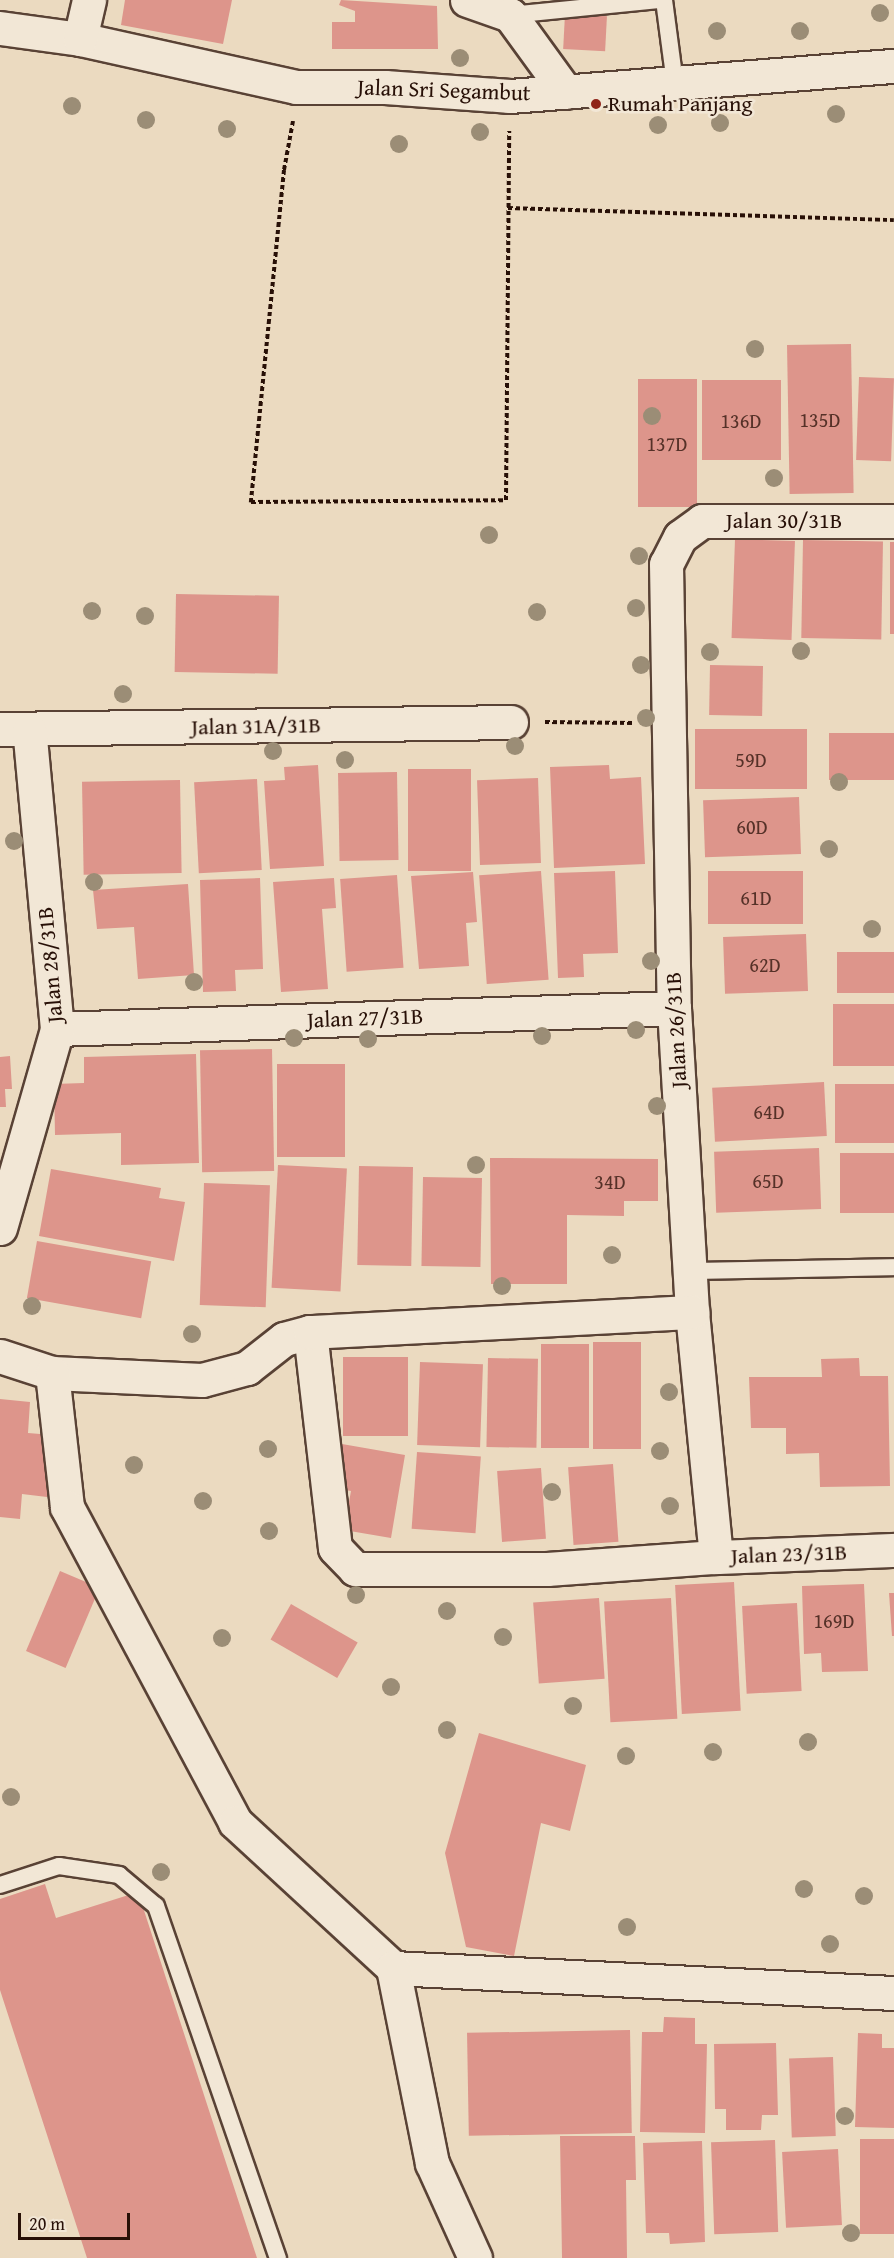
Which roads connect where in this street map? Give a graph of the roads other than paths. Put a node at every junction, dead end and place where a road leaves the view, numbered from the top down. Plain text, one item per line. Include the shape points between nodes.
1 (89, 0) edge
2 (467, 0) edge
3 (663, 0) edge
4 (510, 15) junction
5 (0, 28) edge
6 (80, 39) junction
7 (894, 66) edge
8 (675, 83) junction
9 (566, 92) junction
10 (894, 520) edge
11 (680, 537) joint
12 (511, 722) road end
13 (15, 729) edge
14 (674, 1008) junction
15 (57, 1029) junction
16 (0, 1228) edge
17 (894, 1267) edge
18 (689, 1271) junction
19 (692, 1312) junction
20 (310, 1332) junction
21 (0, 1356) edge
22 (52, 1373) junction
23 (712, 1526) joint
24 (894, 1550) edge
25 (716, 1557) junction
26 (0, 1885) edge
27 (393, 1968) junction
28 (894, 1993) edge
29 (278, 2258) edge
30 (475, 2258) edge

1 - 6 street
2 - 4 street
3 - 4 lane
3 - 8 lane
4 - 9 street
5 - 6 street, Jalan Sri Segambut
6 - 9 street, Jalan Sri Segambut via 296,87 385,87 510,96
7 - 8 street, Jalan Sri Segambut
8 - 9 street, Jalan Sri Segambut
10 - 11 street, Jalan 30/31B via 702,521
11 - 14 street, Jalan 26/31B via 666,564
12 - 13 street, Jalan 31A/31B
13 - 15 street, Jalan 28/31B
14 - 15 street, Jalan 27/31B
14 - 18 street, Jalan 26/31B
15 - 16 street, Jalan 28/31B
17 - 18 lane
18 - 19 street, Jalan 26/31B
19 - 20 street
19 - 23 street, Jalan 26/31B
20 - 22 street via 284,1339 247,1368 202,1380
20 - 25 street via 335,1548 355,1569 547,1569
21 - 22 street
22 - 27 street via 67,1507 235,1822
23 - 25 street, Jalan 23/31B
24 - 25 street, Jalan 23/31B
26 - 29 lane via 59,1866 119,1875 156,1906
27 - 28 street
27 - 30 street via 432,2163

